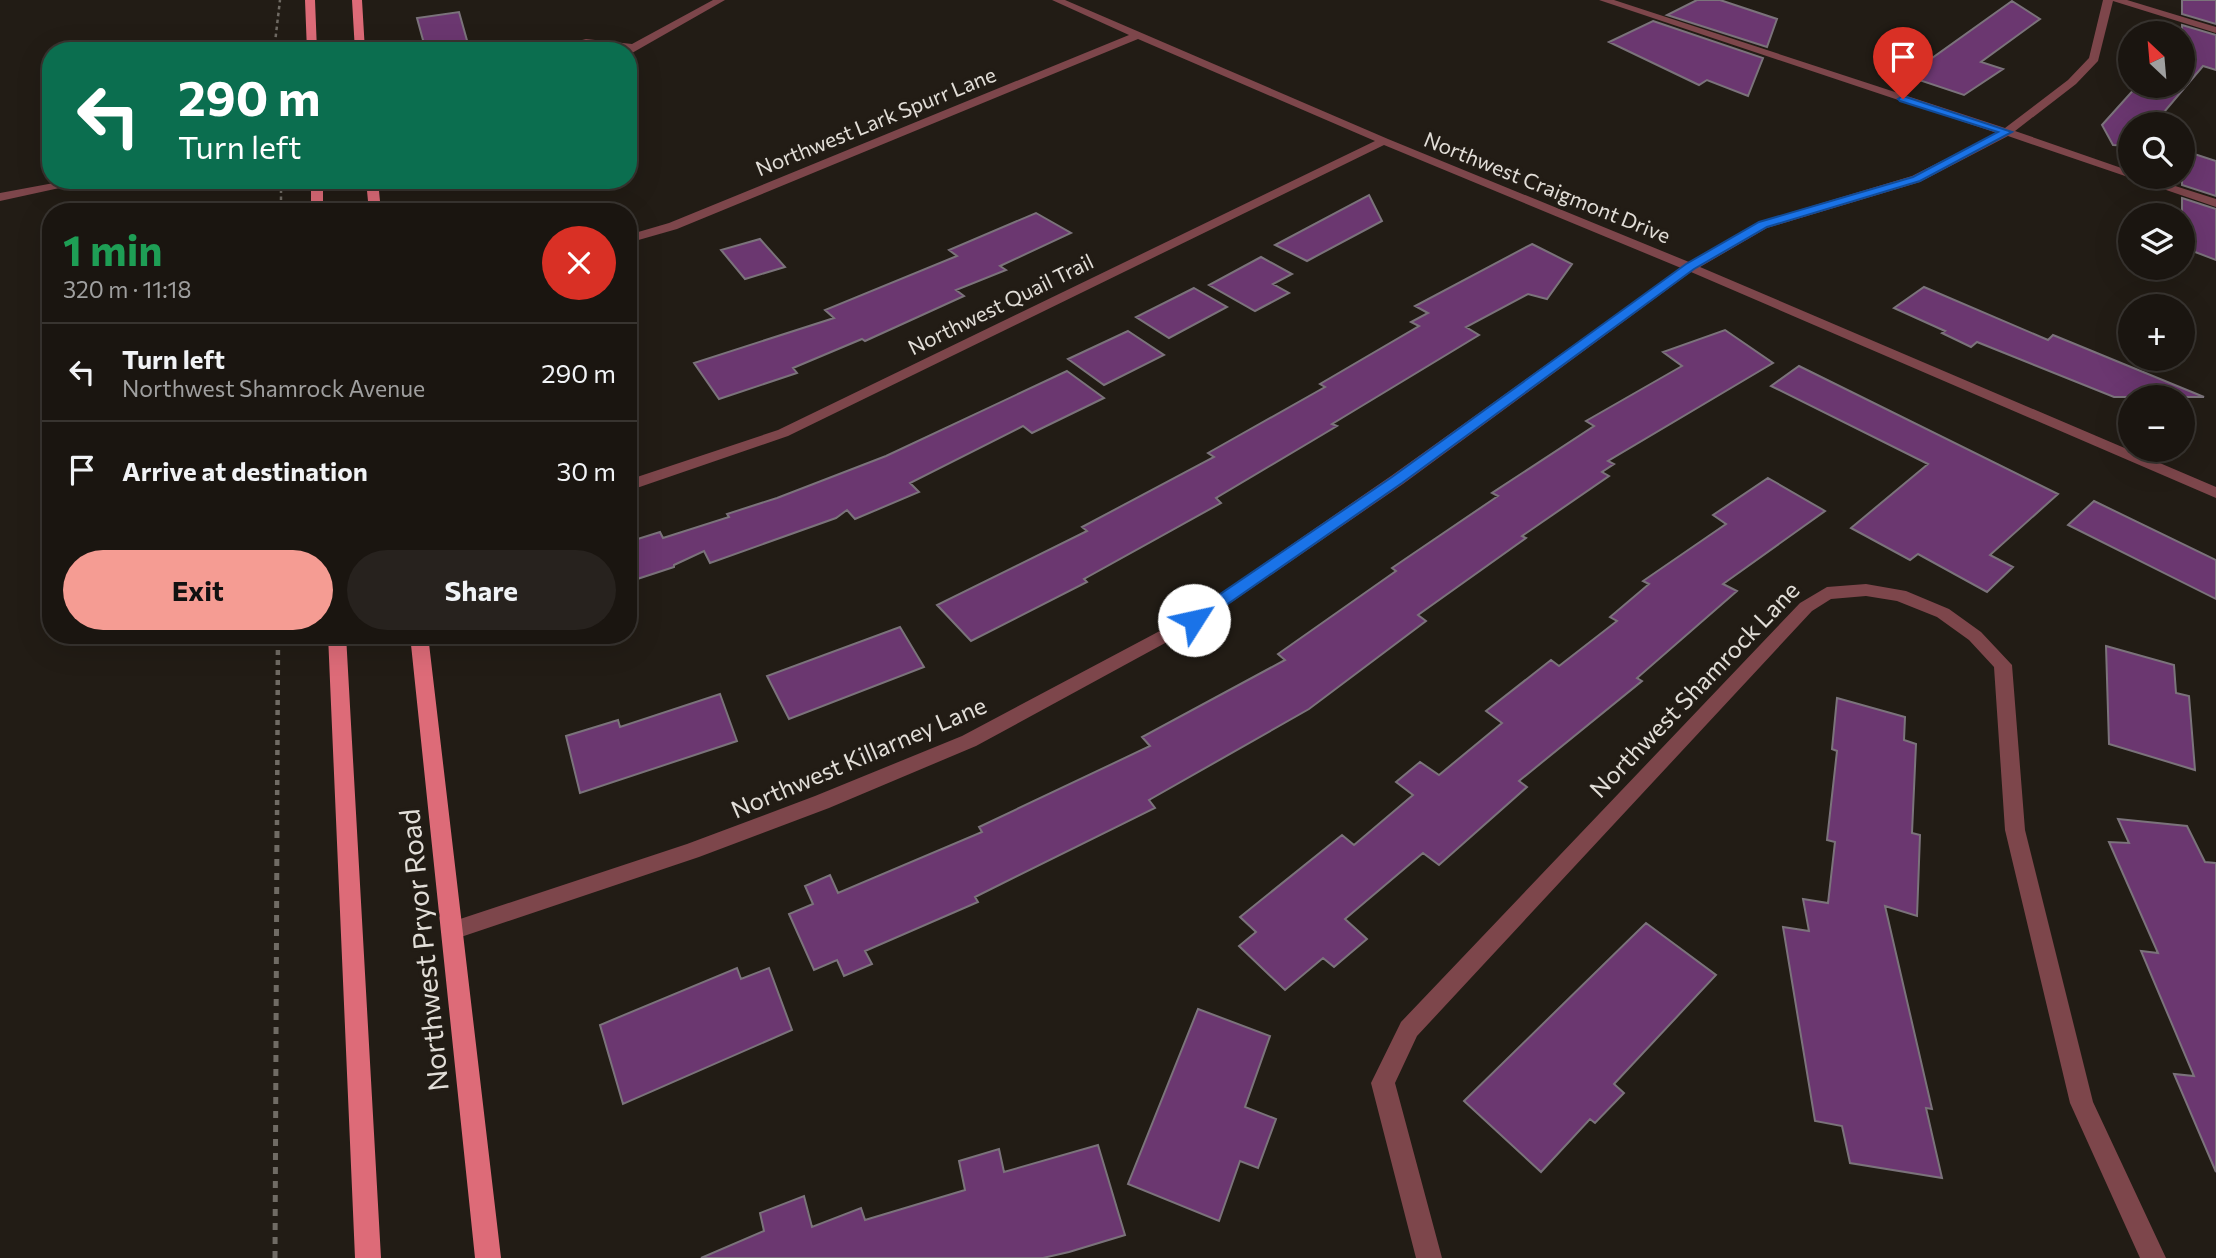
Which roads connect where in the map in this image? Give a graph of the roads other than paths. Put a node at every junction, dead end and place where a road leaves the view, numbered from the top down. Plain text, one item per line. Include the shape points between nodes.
1 (310, 0) edge
2 (357, 0) edge
3 (720, 0) edge
4 (1057, 0) edge
5 (1604, 0) edge
6 (2108, 0) edge
7 (2117, 0) edge
8 (2216, 30) edge
9 (1138, 35) junction
10 (312, 42) edge
11 (359, 42) edge
12 (637, 46) edge
13 (2007, 132) junction
14 (1384, 141) junction
15 (2118, 171) edge
16 (42, 189) edge
17 (2173, 189) edge
18 (0, 197) edge
19 (2216, 203) edge
20 (637, 237) edge
21 (1690, 267) junction
22 (637, 483) edge
23 (2216, 493) edge
24 (337, 644) edge
25 (420, 644) edge
26 (452, 931) junction
27 (368, 1258) edge
28 (488, 1258) edge
29 (1429, 1258) edge
30 (2154, 1258) edge

1 - 10 main road
2 - 11 main road
3 - 12 street
4 - 9 street, Northwest Craigmont Drive
5 - 13 street
6 - 13 street, Northwest Killarney Lane via 2094,59
7 - 8 street
9 - 14 street, Northwest Craigmont Drive
9 - 20 street, Northwest Lark Spurr Lane
13 - 15 street
13 - 21 street, Northwest Killarney Lane via 1916,179 1763,225
14 - 21 street, Northwest Craigmont Drive
14 - 22 street, Northwest Quail Trail via 783,433
16 - 18 street
17 - 19 street
21 - 23 street, Northwest Craigmont Drive
21 - 26 street, Northwest Killarney Lane via 1397,480 1194,620 969,741 692,851
24 - 27 main road
25 - 26 main road, Northwest Pryor Road
26 - 28 main road, Northwest Pryor Road
29 - 30 street, Northwest Shamrock Lane via 1383,1083 1409,1029 1806,607 1826,593 1866,590 1900,595 1943,613 1975,636 2003,665 2015,831 2082,1103

